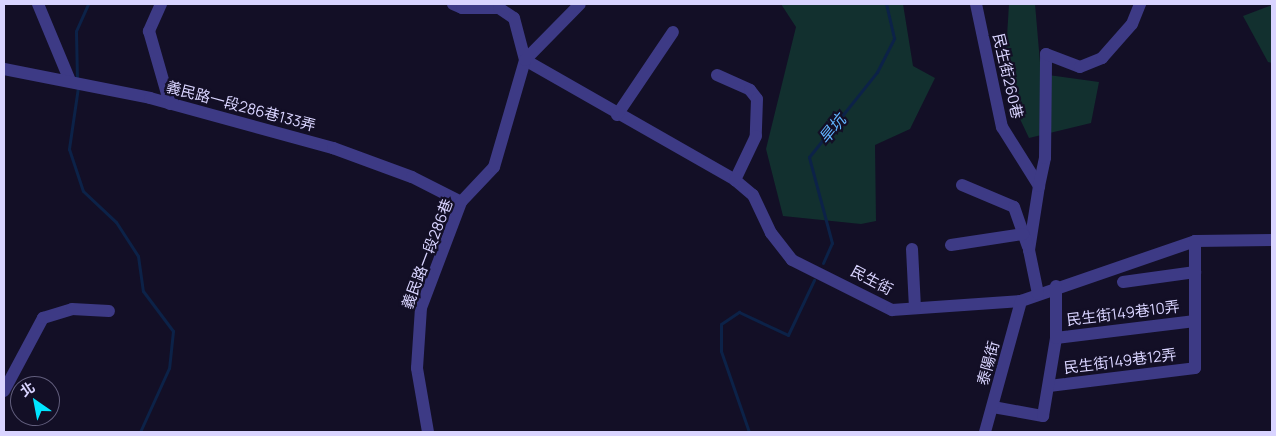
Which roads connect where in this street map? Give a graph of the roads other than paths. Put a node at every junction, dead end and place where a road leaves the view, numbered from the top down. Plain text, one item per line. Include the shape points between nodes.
1 (38, 4) edge
2 (161, 4) edge
3 (453, 4) edge
4 (580, 4) edge
5 (976, 4) edge
6 (1140, 4) edge
7 (673, 32) dead end
8 (525, 60) junction
9 (4, 69) edge
10 (717, 75) dead end
11 (75, 82) junction
12 (170, 104) junction
13 (617, 115) junction
14 (736, 180) junction
15 (962, 186) dead end
16 (1039, 186) junction
17 (461, 202) junction
18 (1023, 234) junction
19 (1272, 240) edge
20 (1195, 241) junction
21 (951, 245) dead end
22 (912, 249) dead end
23 (1029, 250) junction
24 (1195, 272) junction
25 (1123, 282) dead end
26 (1056, 286) junction
27 (1038, 294) junction
28 (1021, 301) junction
29 (915, 308) junction
30 (109, 311) dead end
31 (1195, 321) junction
32 (1056, 338) junction
33 (1049, 386) junction
34 (4, 391) edge
35 (993, 407) junction
36 (428, 432) edge
37 (985, 432) edge

1 - 11 street
2 - 12 street via 149,31
3 - 8 street via 462,8 499,8 514,18
4 - 8 street, 義民路一段286巷
5 - 16 street, 民生街260巷 via 1002,126
6 - 16 street via 1132,24 1102,58 1080,67 1046,54 1045,158
7 - 13 street
8 - 13 street, 民生街
8 - 17 street, 義民路一段286巷 via 494,166
9 - 11 street, 義民路一段286巷133弄
10 - 14 street via 750,90 757,99 756,136
11 - 12 street, 義民路一段286巷133弄
12 - 17 street, 義民路一段286巷133弄 via 333,148 412,178
13 - 14 street, 民生街
14 - 29 street, 民生街 via 753,195 771,233 792,260 892,310
15 - 18 street via 1014,207
16 - 23 street
17 - 36 street, 義民路一段286巷 via 421,308 416,336
18 - 21 street
18 - 23 street
19 - 20 street, 民生街
20 - 24 street
20 - 26 street, 民生街
22 - 29 street
23 - 27 street
24 - 25 street
24 - 31 street
26 - 27 street, 民生街
26 - 32 street
27 - 28 street, 民生街
28 - 29 street, 民生街
28 - 35 street, 泰陽街
30 - 34 street via 72,309 43,318
31 - 32 street, 民生街149巷10弄
31 - 33 street, 民生街149巷12弄 via 1195,368
32 - 33 street
33 - 35 street via 1043,416
35 - 37 street, 泰陽街

